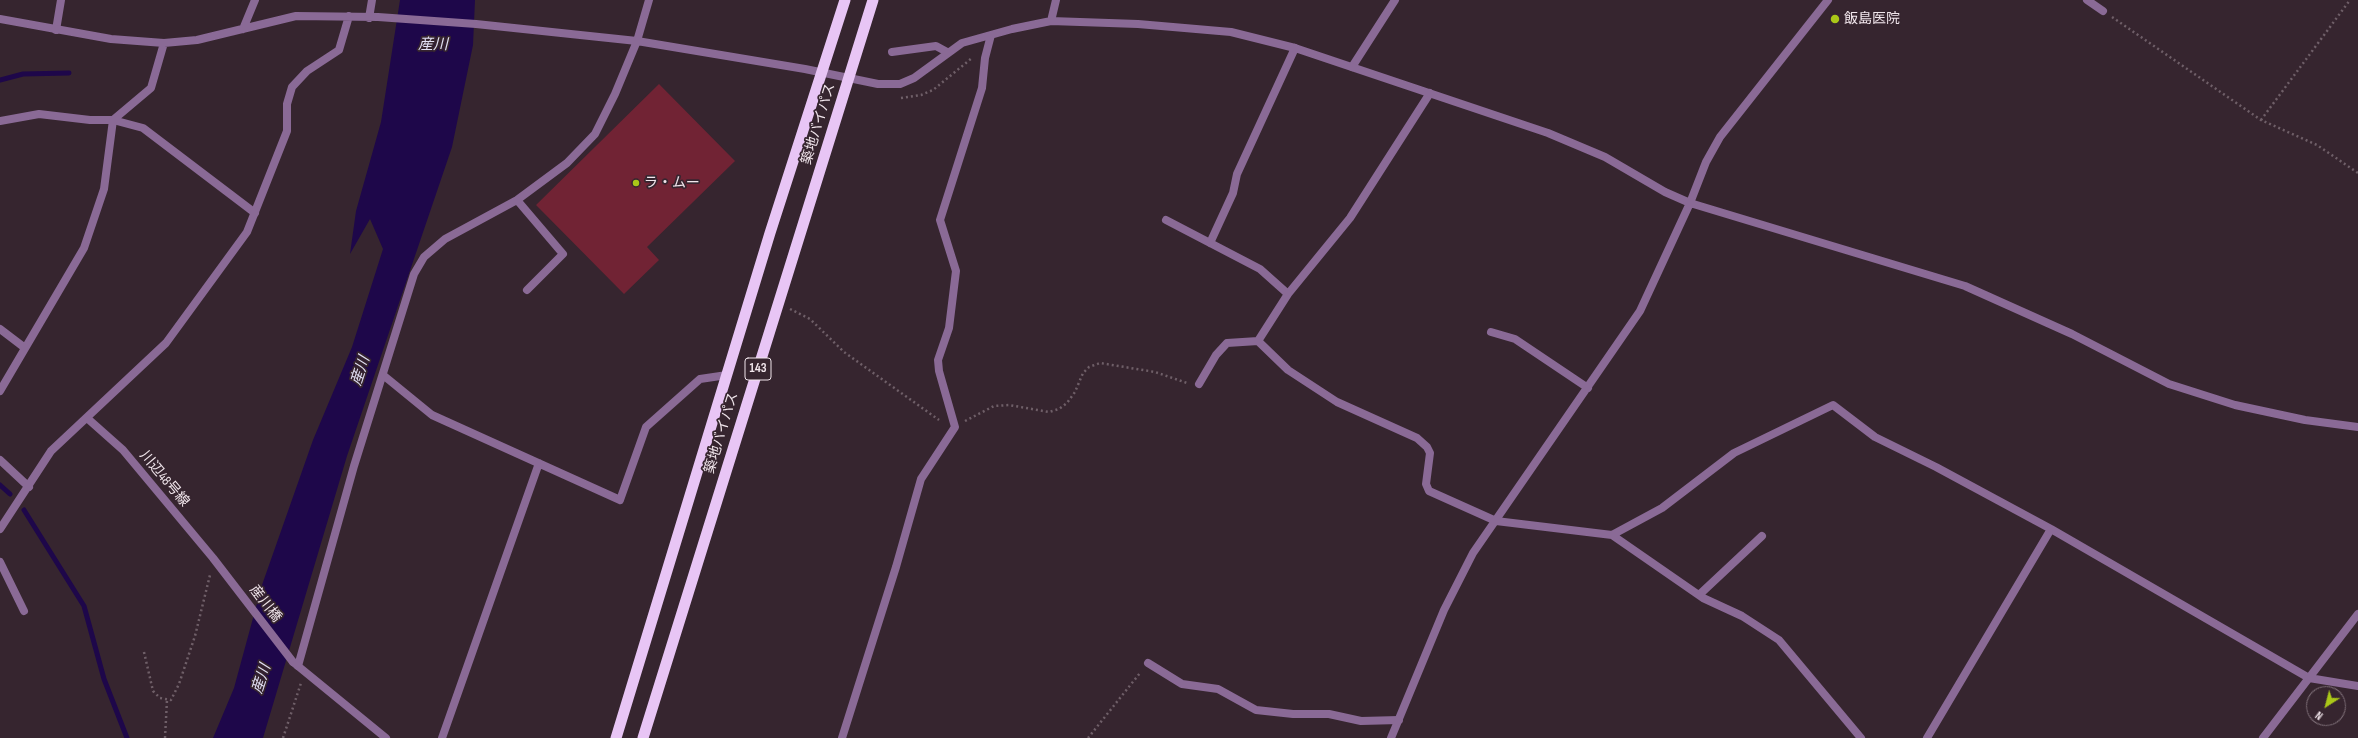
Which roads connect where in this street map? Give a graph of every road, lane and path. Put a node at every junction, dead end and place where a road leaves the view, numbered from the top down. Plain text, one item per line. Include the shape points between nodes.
1 (60, 0) edge
2 (255, 0) edge
3 (372, 0) edge
4 (649, 0) edge
5 (845, 0) edge
6 (873, 0) edge
7 (1056, 0) edge
8 (1395, 0) edge
9 (1828, 0) edge
10 (2087, 0) edge
11 (2350, 0) edge
12 (2103, 11) joint
13 (349, 16) junction
14 (369, 18) junction
15 (0, 19) edge
16 (1051, 21) junction
17 (243, 29) junction
18 (56, 30) junction
19 (991, 35) junction
20 (637, 41) junction
21 (164, 43) junction
22 (1295, 48) junction
23 (892, 52) dead end
24 (947, 52) junction
25 (977, 53) dead end
26 (1352, 67) junction
27 (822, 72) junction
28 (849, 77) junction
29 (1430, 93) junction
30 (901, 98) dead end
31 (113, 120) junction
32 (2261, 120) junction
33 (0, 121) edge
34 (2358, 173) edge
35 (517, 200) junction
36 (1690, 203) junction
37 (255, 213) junction
38 (1166, 220) dead end
39 (1210, 243) junction
40 (527, 290) dead end
41 (1288, 294) junction
42 (778, 306) junction
43 (0, 329) edge
44 (1491, 332) dead end
45 (1258, 341) junction
46 (25, 348) junction
47 (383, 375) junction
48 (727, 375) junction
49 (1199, 384) joint
50 (1588, 388) junction
51 (0, 391) edge
52 (87, 418) junction
53 (955, 427) junction
54 (2358, 427) edge
55 (0, 460) edge
56 (539, 463) junction
57 (29, 487) junction
58 (1496, 521) junction
59 (0, 529) edge
60 (2051, 529) junction
61 (1612, 535) junction
62 (1762, 536) dead end
63 (214, 560) junction
64 (0, 562) edge
65 (1699, 595) junction
66 (24, 611) dead end
67 (2358, 614) edge
68 (144, 652) dead end
69 (1148, 663) joint
70 (295, 664) junction
71 (304, 671) junction
72 (2309, 678) junction
73 (2358, 686) edge
74 (167, 700) junction
75 (1399, 720) junction
76 (164, 738) edge
77 (283, 738) edge
78 (386, 738) edge
79 (442, 738) edge
80 (616, 738) edge
81 (643, 738) edge
82 (842, 738) edge
83 (1088, 738) edge
84 (1391, 738) edge
85 (1861, 738) edge
86 (1927, 738) edge
87 (2263, 738) edge

1 - 18 street
2 - 17 street
3 - 14 street
4 - 20 street
5 - 27 highway, 築地バイパス / 143
6 - 28 highway, 築地バイパス / 143
7 - 16 street
8 - 26 street
9 - 36 street via 1720,137 1706,162
10 - 12 street
11 - 32 path
12 - 32 path
13 - 14 street
13 - 17 street via 296,16
13 - 37 street via 339,50 307,71 292,87 288,104 287,131
14 - 20 street via 476,24
15 - 18 street
16 - 19 street
16 - 22 street via 1138,24 1231,32
17 - 21 street via 197,40
18 - 21 street via 111,39
19 - 24 street via 962,43
19 - 53 street via 985,58 982,88 940,220 956,271 949,328 938,360
20 - 27 street
20 - 35 street via 595,134 567,162
21 - 31 street via 151,88
22 - 26 street
22 - 39 street via 1237,174 1233,193
23 - 24 street via 936,46
24 - 28 street via 933,66 900,84 878,84
25 - 30 path via 933,90
26 - 29 street
27 - 28 street
27 - 48 highway, 築地バイパス / 143
28 - 42 highway, 築地バイパス / 143
29 - 36 street via 1548,133 1598,154 1664,192
29 - 41 street via 1350,218
31 - 33 street via 39,114
31 - 37 street via 144,128
31 - 46 street via 104,189 84,248
32 - 34 path via 2317,145
35 - 40 street via 563,254
35 - 47 street via 445,239 424,256 414,274
36 - 50 street via 1640,311
36 - 54 street via 1966,286 2072,334 2170,384 2234,405 2305,420
37 - 52 street via 247,232 166,343
38 - 39 street
39 - 41 street via 1260,269
41 - 45 street
42 - 53 path via 792,309 810,319 844,352 942,422
42 - 81 highway, 築地バイパス / 143
43 - 46 street
44 - 50 street via 1515,339
45 - 49 street via 1227,343 1216,355
45 - 58 street via 1288,370 1338,402 1417,438 1430,453 1426,484 1429,492
46 - 51 street
47 - 56 street via 432,415
47 - 70 street
48 - 56 street via 700,379 646,427 620,500
48 - 80 highway, 築地バイパス / 143
49 - 53 path via 1127,366 1100,363 1089,367 1083,373 1076,392 1059,409 1049,412 1009,405 994,406
50 - 58 street
52 - 57 street via 51,451
52 - 63 street, 川辺48号線 via 123,450
53 - 82 street via 921,479 896,568
55 - 57 street
56 - 79 street
57 - 59 street
58 - 61 street
58 - 75 street via 1473,552 1459,577
60 - 61 street via 1936,466 1875,437 1833,405 1734,453 1662,508
60 - 72 street
60 - 86 street
61 - 65 street
62 - 65 street
63 - 70 street, 産川橋
63 - 74 path via 179,684 174,696
64 - 66 street
65 - 85 street via 1742,616 1779,640
67 - 72 street
68 - 74 path via 153,691 160,698
69 - 75 street via 1182,684 1218,689 1256,710 1329,714 1361,721
69 - 83 path
70 - 71 street
71 - 77 path
71 - 78 street
72 - 73 street
72 - 87 street
74 - 76 path
75 - 84 street

